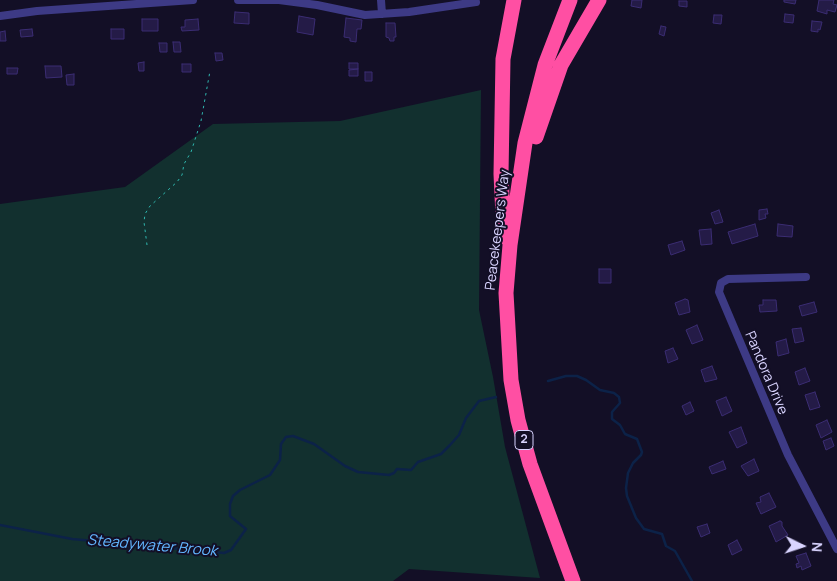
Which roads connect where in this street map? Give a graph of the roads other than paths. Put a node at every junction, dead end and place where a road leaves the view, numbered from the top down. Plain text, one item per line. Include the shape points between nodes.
1 (193, 0) edge
2 (238, 0) edge
3 (381, 0) edge
4 (514, 0) edge
5 (570, 0) edge
6 (599, 0) edge
7 (476, 2) dead end
8 (436, 4) edge
9 (382, 14) junction
10 (0, 16) edge
11 (510, 245) junction
12 (806, 277) dead end
13 (506, 293) junction
14 (837, 549) edge
15 (573, 581) edge

1 - 10 street
2 - 9 street via 279,0 365,15
3 - 9 street
4 - 13 highway via 503,59 501,174
5 - 11 highway, Peacekeepers Way / 2 via 544,65 525,143
6 - 11 highway via 561,65 551,92 538,129
7 - 8 street
8 - 9 street via 409,12
11 - 13 highway, Peacekeepers Way / 2
12 - 14 street, Pandora Drive via 728,279 718,289 788,455
13 - 15 highway, Peacekeepers Way / 2 via 511,380 518,420 530,464

